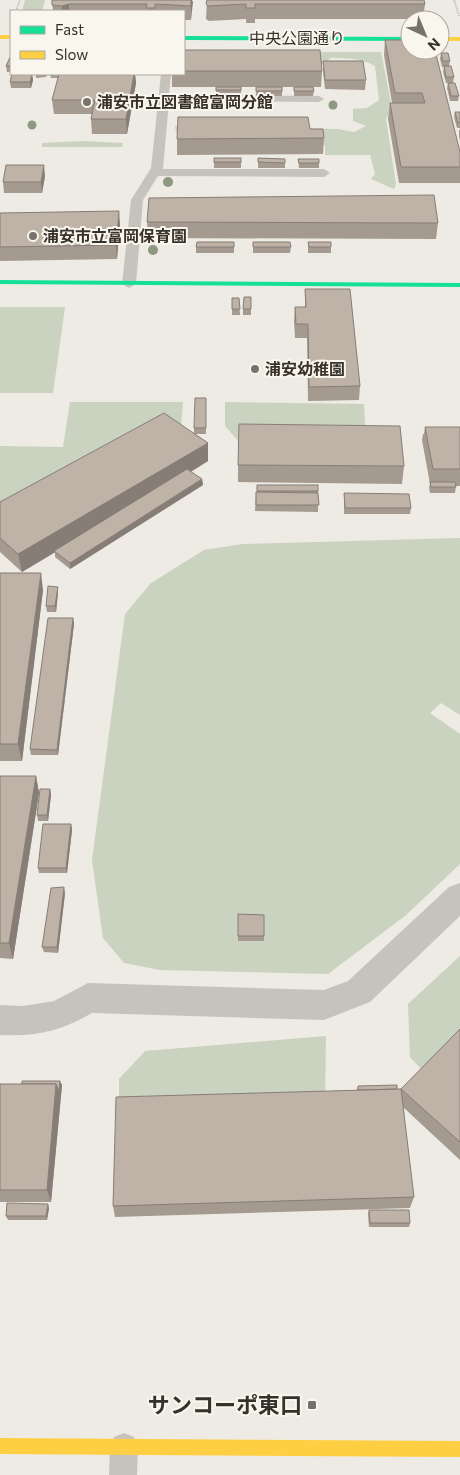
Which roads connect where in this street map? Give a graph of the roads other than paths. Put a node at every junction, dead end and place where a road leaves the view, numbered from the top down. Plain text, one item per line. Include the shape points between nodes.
1 (185, 38) edge
2 (400, 39) edge
3 (166, 75) edge
4 (164, 98) junction
5 (319, 99) dead end
6 (156, 172) junction
7 (324, 173) dead end
8 (0, 282) edge
9 (128, 284) junction
10 (460, 285) edge
11 (460, 896) edge
12 (0, 1020) edge
13 (0, 1446) edge
14 (124, 1447) junction
15 (460, 1449) edge
16 (123, 1475) edge

1 - 2 street, 中央公園通り
3 - 4 lane
4 - 5 lane
4 - 6 lane
6 - 7 lane
6 - 9 lane via 137,200
8 - 9 street
9 - 10 street
11 - 12 street via 359,992 324,1004 88,998 59,1015 22,1021
13 - 14 street
14 - 15 street
14 - 16 lane

